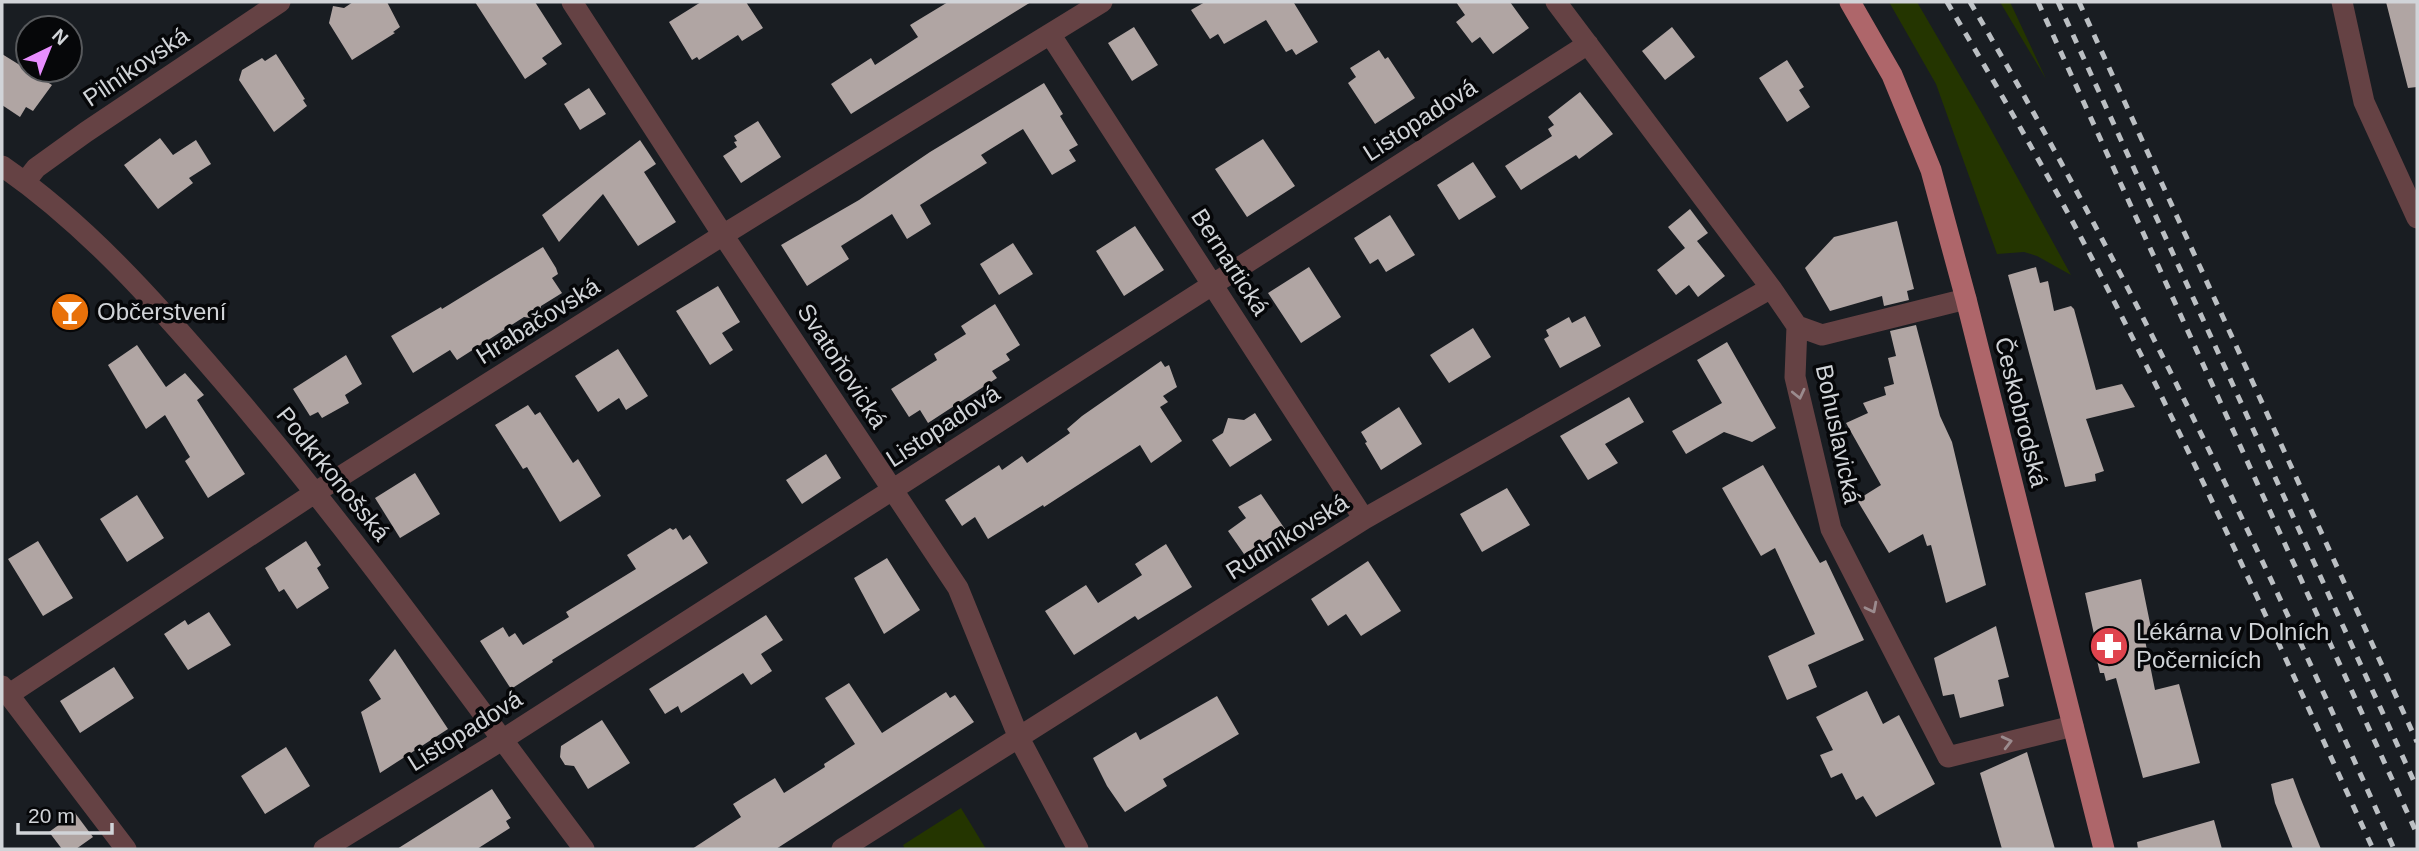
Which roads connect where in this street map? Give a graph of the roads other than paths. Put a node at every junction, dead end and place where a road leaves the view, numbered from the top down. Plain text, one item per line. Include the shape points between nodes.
1 (280, 2) edge
2 (572, 2) edge
3 (1102, 2) edge
4 (1556, 2) edge
5 (1850, 2) edge
6 (2342, 2) edge
7 (1050, 34) junction
8 (1588, 44) junction
9 (2, 166) edge
10 (25, 182) junction
11 (2417, 218) edge
12 (723, 235) junction
13 (1213, 284) junction
14 (1772, 288) junction
15 (1966, 299) junction
16 (1797, 326) junction
17 (892, 490) junction
18 (316, 492) junction
19 (1364, 519) junction
20 (5, 690) edge
21 (2074, 726) junction
22 (1019, 738) junction
23 (502, 740) junction
24 (126, 849) edge
25 (324, 849) edge
26 (584, 849) edge
27 (842, 849) edge
28 (1078, 849) edge
29 (2104, 849) edge

1 - 10 street, Pilníkovská via 86,132 36,168
2 - 12 street, Svatoňovická
3 - 7 street, Hrabačovská
4 - 8 street
5 - 15 main road, Českobrodská via 1892,75 1931,170
6 - 11 street via 2364,102
7 - 12 street, Hrabačovská
7 - 13 street, Bernartická
8 - 13 street, Listopadová
8 - 14 street
9 - 10 street, Podkrkonošská
10 - 18 street, Podkrkonošská via 146,295
12 - 17 street, Svatoňovická
12 - 18 street, Hrabačovská
13 - 17 street, Listopadová
13 - 19 street, Bernartická
14 - 16 street
14 - 19 street, Rudníkovská
15 - 16 street via 1822,335
15 - 21 main road, Českobrodská
16 -> 21 street, Bohuslavická via 1795,377 1831,529 1948,757
17 - 22 street, Svatoňovická via 958,588
17 - 23 street, Listopadová
18 - 20 street, Hrabačovská
18 - 23 street, Podkrkonošská
19 - 22 street, Rudníkovská
20 - 24 street
21 - 29 main road, Českobrodská
22 - 27 street, Rudníkovská
22 - 28 street, Svatoňovická
23 - 25 street, Listopadová
23 - 26 street, Podkrkonošská

